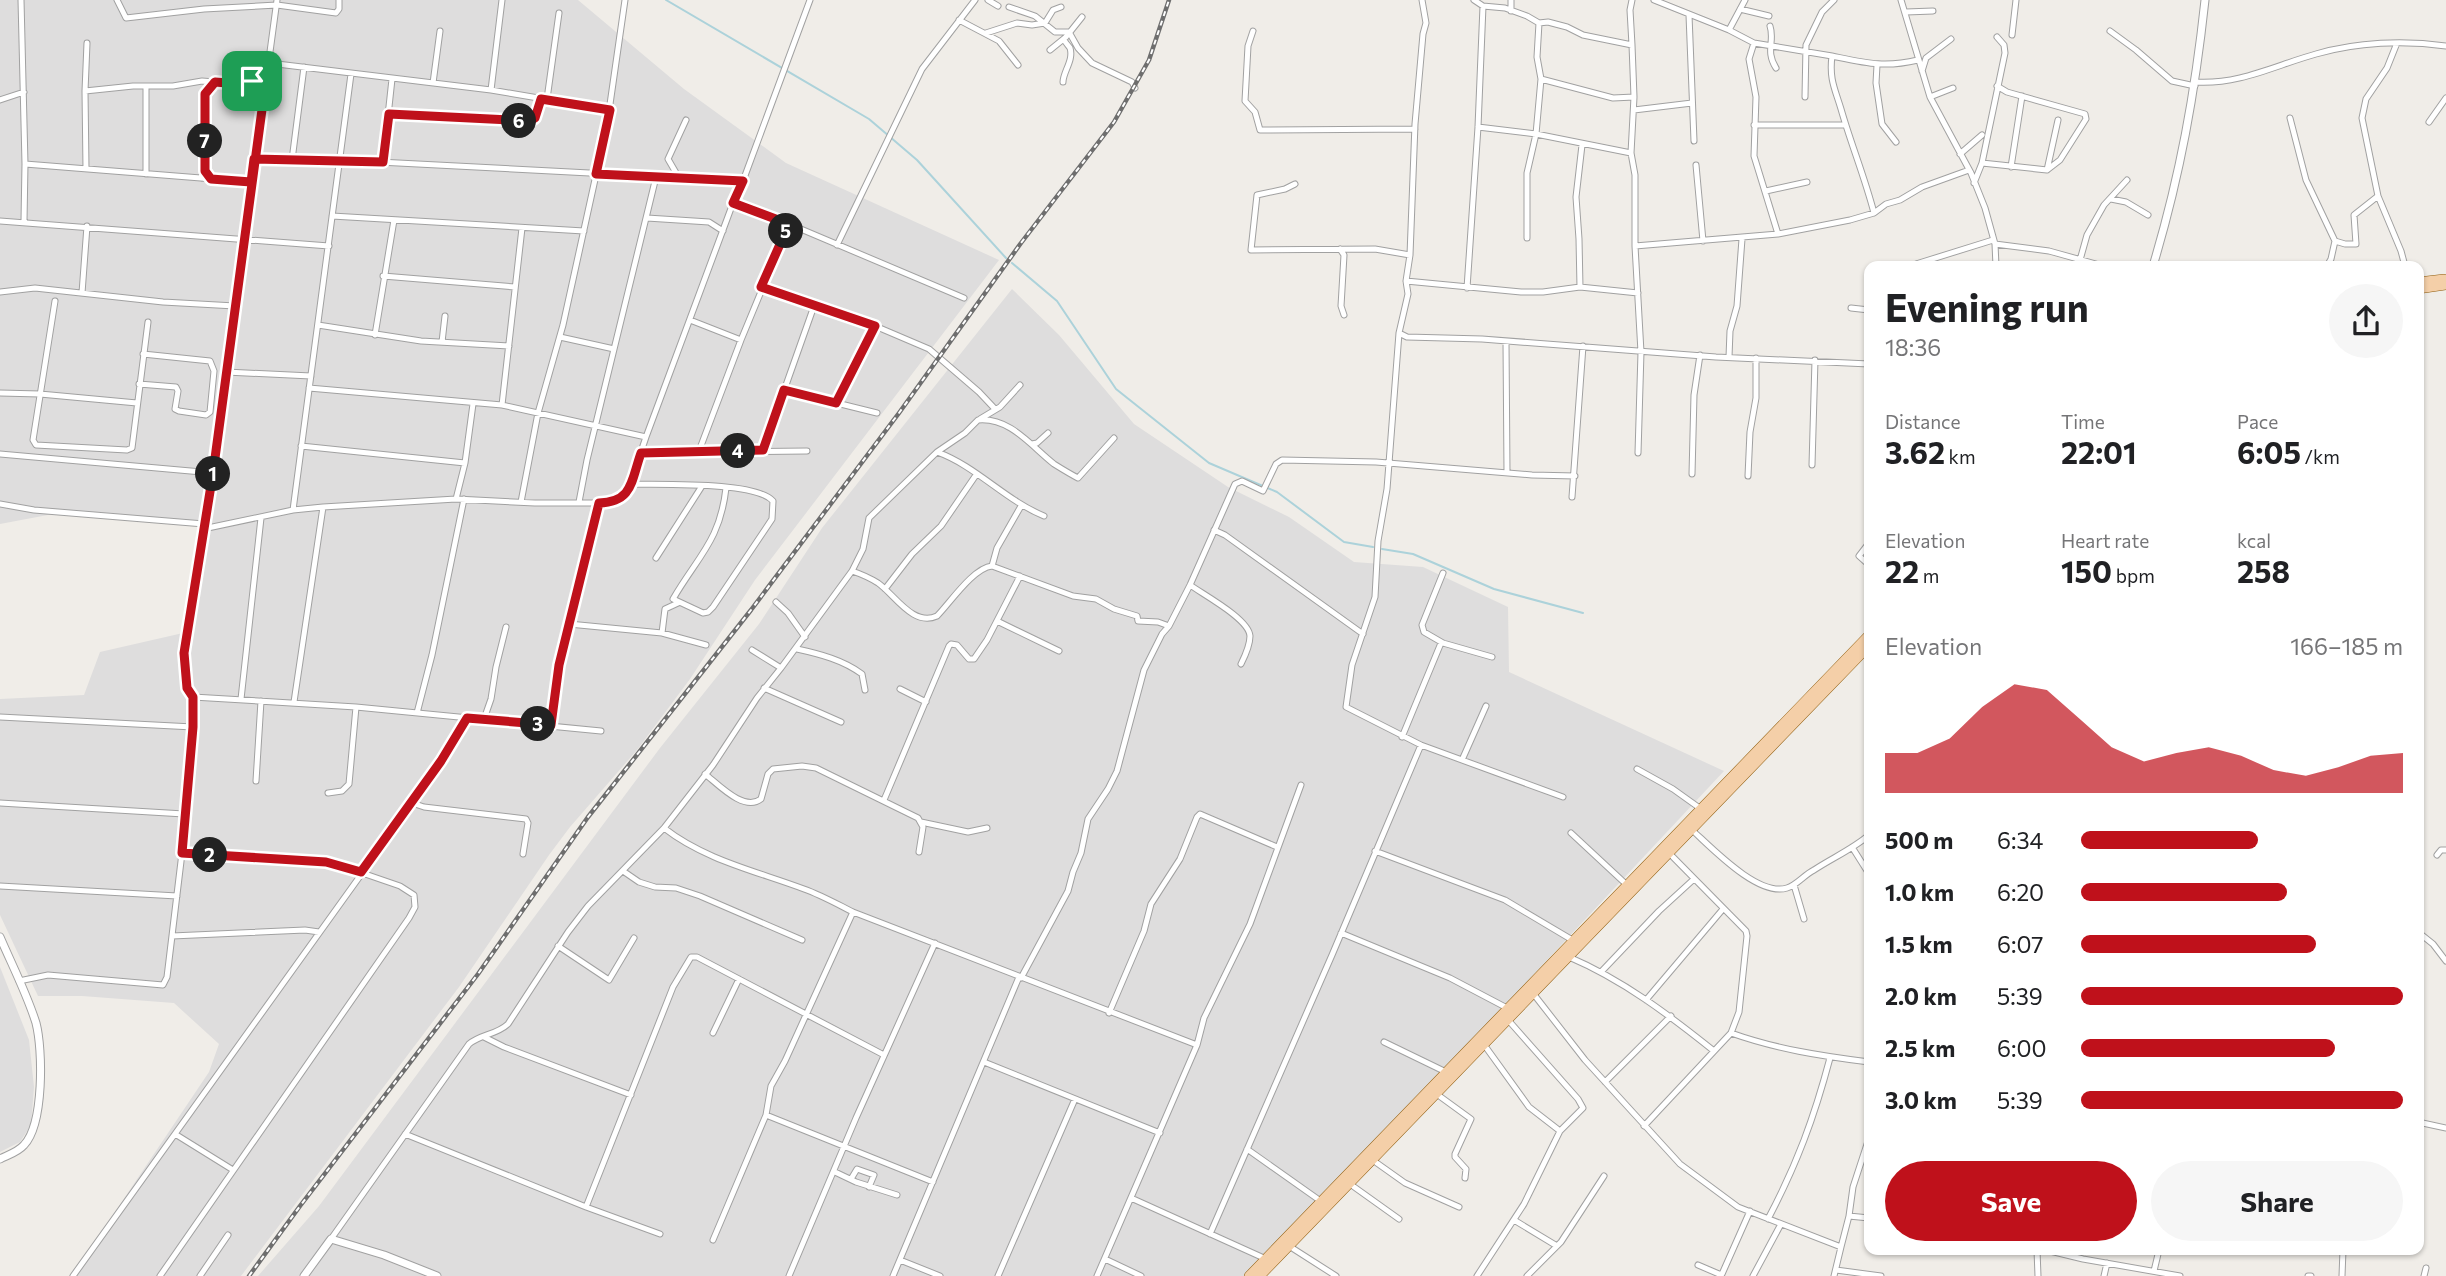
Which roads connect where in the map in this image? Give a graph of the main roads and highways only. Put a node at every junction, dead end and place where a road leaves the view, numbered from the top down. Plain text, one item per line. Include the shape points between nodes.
1 (2446, 279) edge
2 (2424, 281) edge
3 (2446, 285) edge
4 (2424, 288) edge
5 (1864, 640) edge
6 (1864, 651) edge
7 (1531, 991) junction
8 (1249, 1276) edge
9 (1260, 1276) edge

1 - 2 main road
3 - 4 main road
5 - 7 main road
6 - 7 main road
7 - 8 main road
7 - 9 main road via 1509,1021

